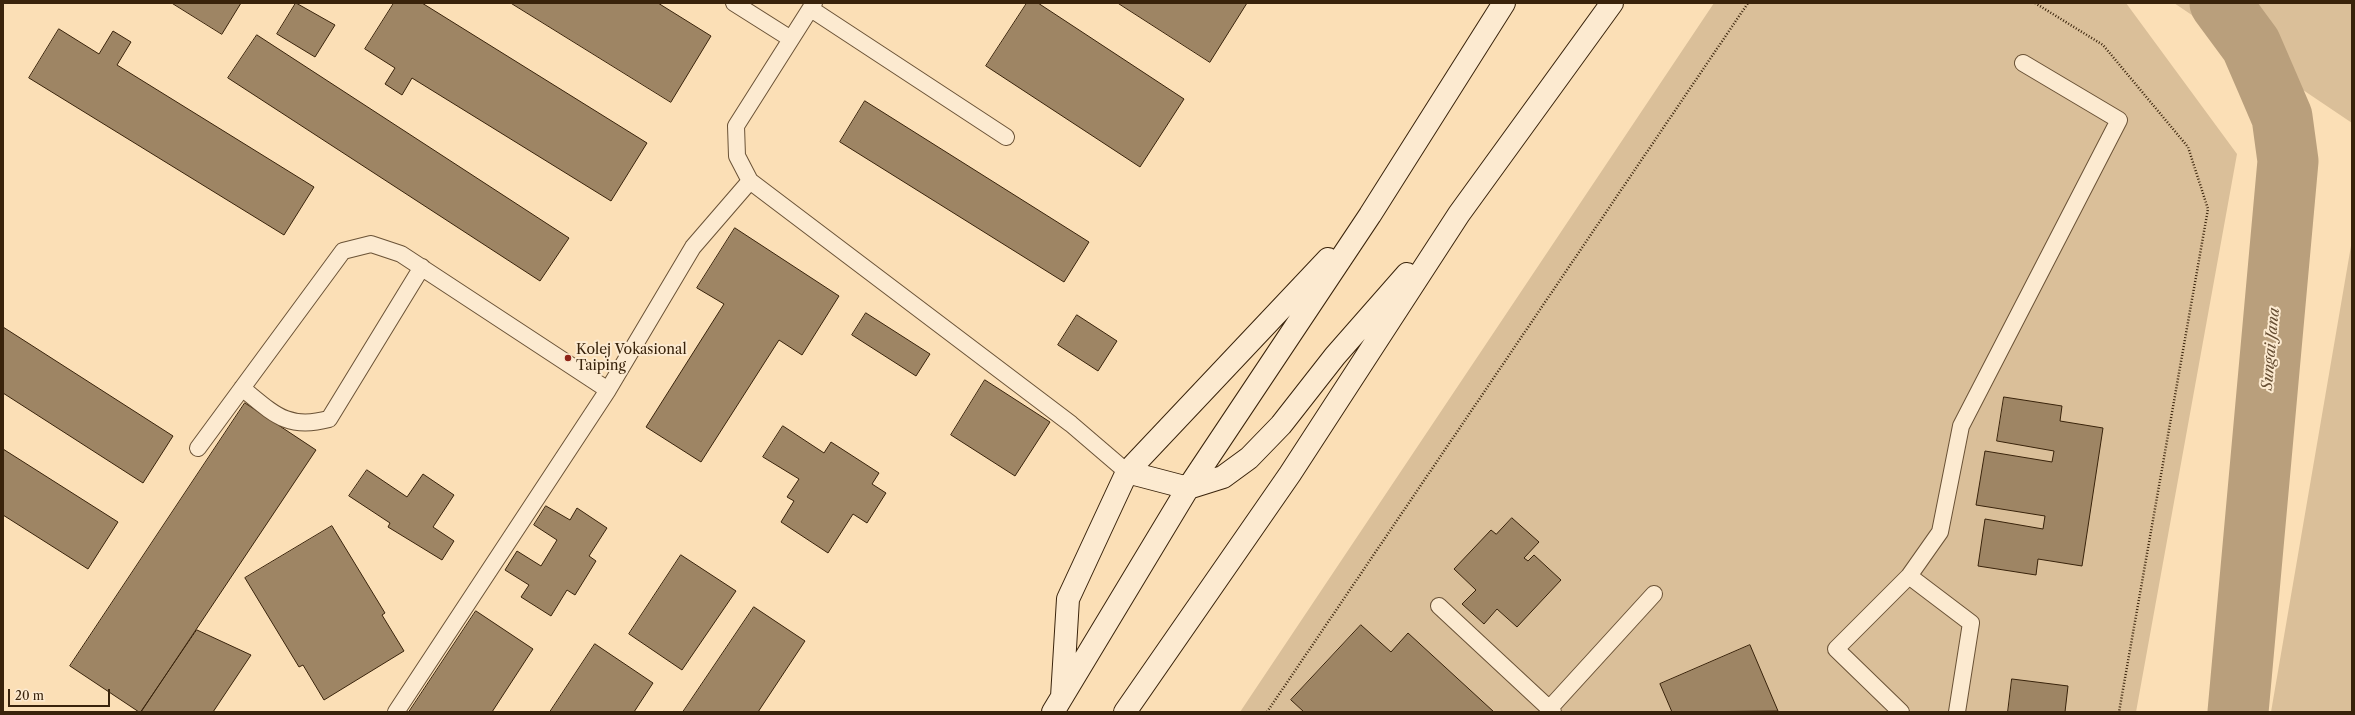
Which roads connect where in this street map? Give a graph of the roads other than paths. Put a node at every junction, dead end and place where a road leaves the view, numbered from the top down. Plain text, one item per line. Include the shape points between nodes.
1 (734, 3) edge
2 (1504, 3) edge
3 (1612, 3) edge
4 (812, 6) edge
5 (791, 39) junction
6 (2022, 63) dead end
7 (1006, 137) dead end
8 (750, 181) junction
9 (1459, 214) junction
10 (1370, 215) junction
11 (422, 267) junction
12 (242, 388) junction
13 (608, 390) junction
14 (198, 448) dead end
15 (1127, 472) junction
16 (1188, 488) junction
17 (1909, 576) junction
18 (1654, 594) dead end
19 (1439, 606) dead end
20 (1058, 708) edge
21 (1551, 710) edge
22 (396, 712) edge
23 (1125, 712) edge
24 (1901, 712) edge
25 (1957, 712) edge

1 - 5 lane
2 - 10 main road
3 - 9 main road
4 - 5 lane
4 - 7 lane
5 - 8 lane via 736,126 737,156
6 - 17 lane via 2119,120 1961,426 1940,532
8 - 13 lane via 693,247
8 - 15 lane via 1071,424
9 - 16 main road via 1335,356 1281,426 1255,453 1223,477
9 - 23 main road via 1290,474
10 - 15 main road
10 - 16 main road
11 - 12 lane via 401,254 371,244 343,251
11 - 12 lane via 329,419 309,425 291,422 269,410
11 - 13 lane
12 - 14 lane
13 - 22 lane
15 - 16 main road
15 - 20 main road via 1068,598
16 - 20 main road
17 - 24 lane via 1836,649
17 - 25 lane via 1970,623
18 - 21 lane
19 - 21 lane

